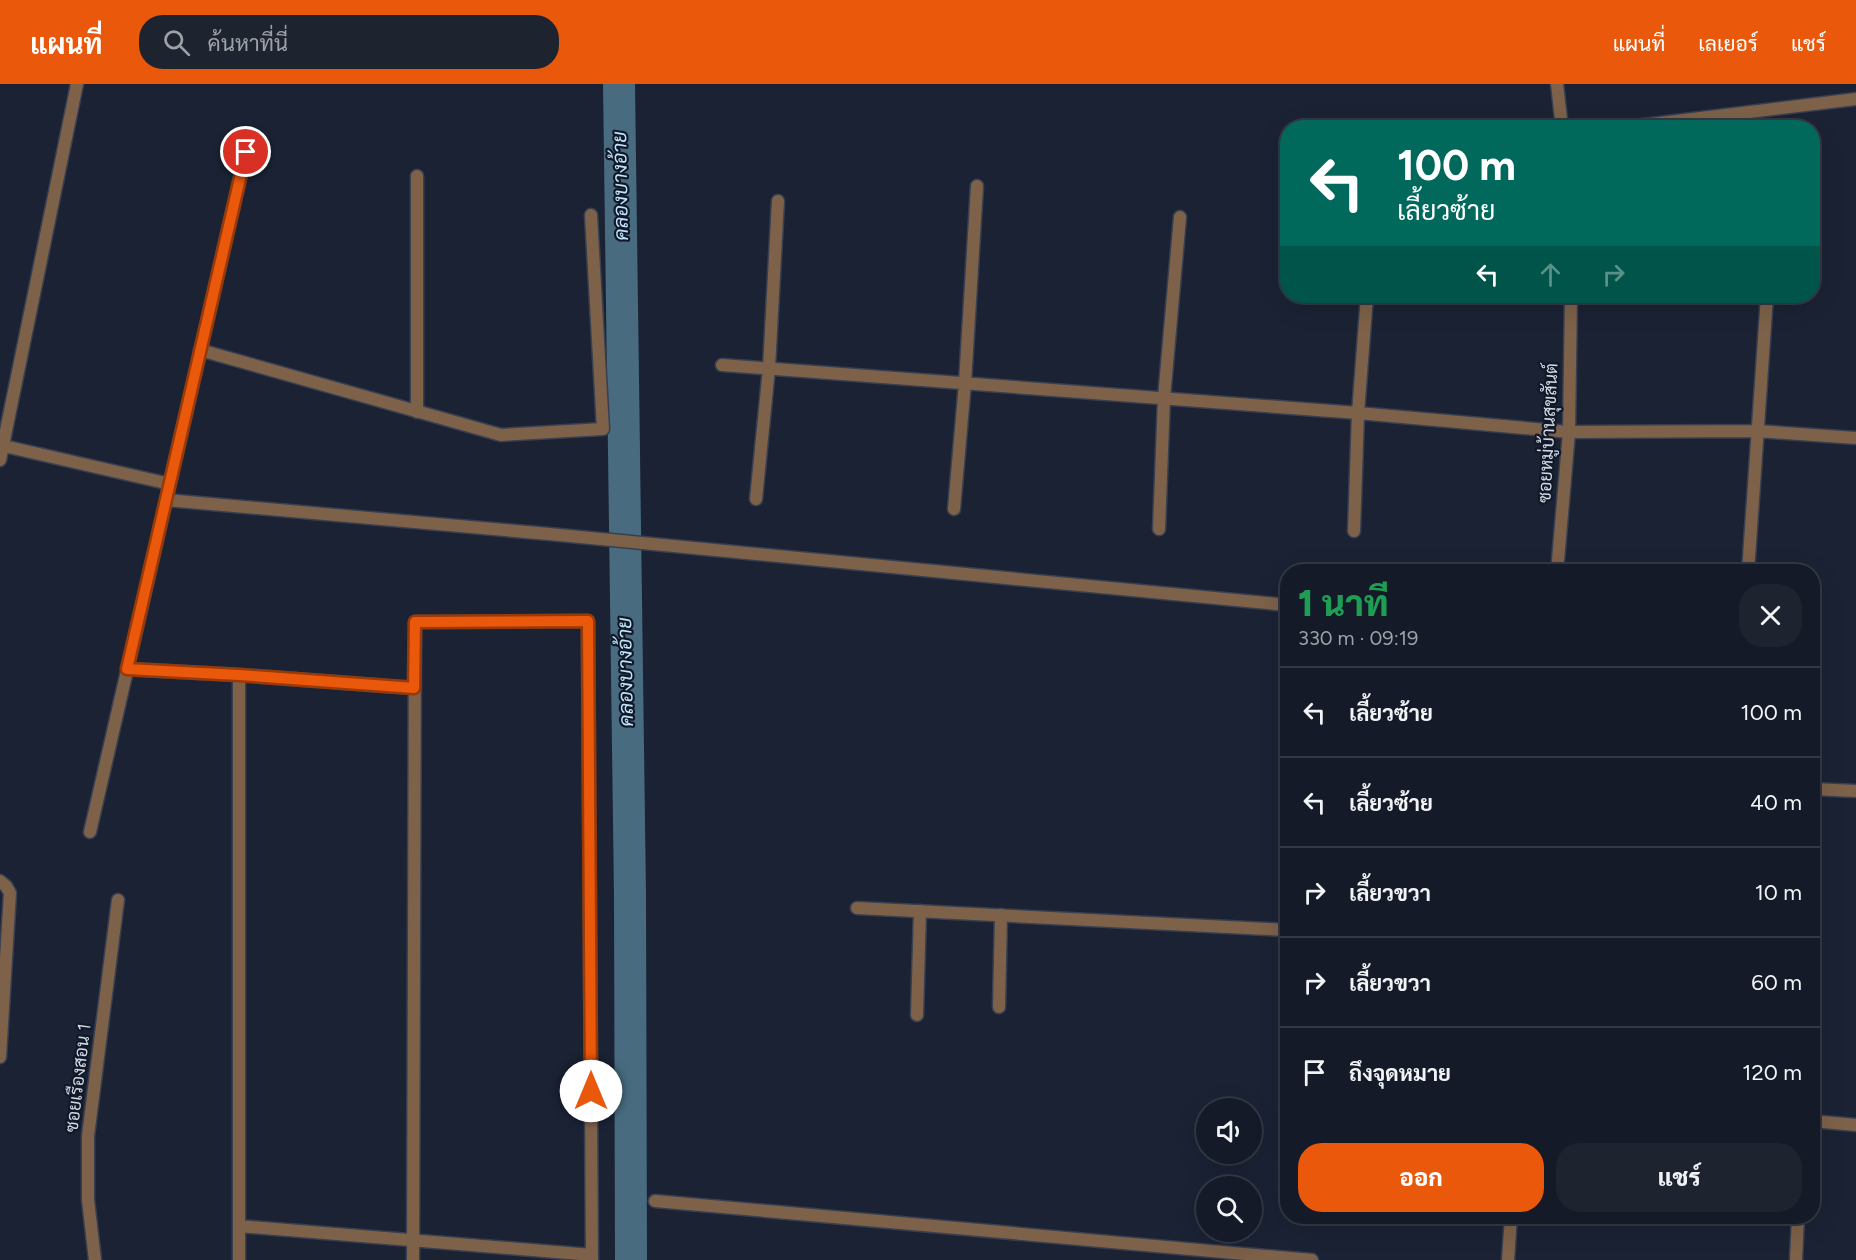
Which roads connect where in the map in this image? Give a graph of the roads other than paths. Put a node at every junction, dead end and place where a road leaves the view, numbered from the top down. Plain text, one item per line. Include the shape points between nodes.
1 (77, 84) edge
2 (1557, 84) edge
3 (1856, 99) edge
4 (1561, 120) edge
5 (1684, 120) edge
6 (246, 152) dead end
7 (417, 176) dead end
8 (977, 186) dead end
9 (778, 201) dead end
10 (591, 215) dead end
11 (1180, 217) dead end
12 (1366, 303) edge
13 (1571, 303) edge
14 (1766, 303) edge
15 (200, 350) junction
16 (723, 364) dead end
17 (769, 368) junction
18 (965, 383) junction
19 (1164, 398) junction
20 (417, 412) junction
21 (1358, 413) junction
22 (1757, 431) junction
23 (1569, 432) junction
24 (1856, 438) edge
25 (3, 446) junction
26 (0, 460) edge
27 (170, 484) junction
28 (756, 499) dead end
29 (166, 500) junction
30 (954, 509) dead end
31 (1159, 529) dead end
32 (1354, 531) dead end
33 (1558, 564) edge
34 (1749, 564) edge
35 (1280, 604) edge
36 (127, 669) junction
37 (239, 675) junction
38 (414, 688) junction
39 (1820, 789) edge
40 (1856, 791) edge
41 (90, 832) dead end
42 (0, 881) edge
43 (118, 900) dead end
44 (857, 908) dead end
45 (920, 911) junction
46 (1001, 915) junction
47 (1280, 930) edge
48 (999, 1007) dead end
49 (917, 1015) dead end
50 (0, 1057) edge
51 (1820, 1122) edge
52 (1856, 1125) edge
53 (656, 1201) dead end
54 (1510, 1224) edge
55 (1798, 1224) edge
56 (239, 1226) junction
57 (413, 1240) junction
58 (592, 1258) edge
59 (95, 1260) edge
60 (239, 1260) edge
61 (412, 1260) edge
62 (1312, 1260) edge
63 (1508, 1260) edge
64 (1796, 1260) edge

1 - 25 street
2 - 4 street
3 - 5 street
6 - 15 street
7 - 20 street
8 - 18 street
9 - 17 street
10 - 20 street via 603,429 501,435
11 - 19 street
12 - 21 street
13 - 23 street, ซอยหมู่บ้านสุขสันต์
14 - 22 street
15 - 20 street
15 - 27 street
16 - 17 street
17 - 18 street
17 - 28 street
18 - 19 street
18 - 30 street
19 - 21 street
19 - 31 street
21 - 23 street
21 - 32 street
22 - 23 street
22 - 24 street
22 - 34 street
23 - 33 street, ซอยหมู่บ้านสุขสันต์
25 - 26 street
25 - 27 street
27 - 29 street
29 - 35 street
29 - 36 street
36 - 37 street
36 - 41 street
37 - 38 street
37 - 56 street
38 - 57 street
38 - 58 street via 415,622 588,621
39 - 40 street
42 - 50 street via 10,893
43 - 59 street, ซอยเรืองสอน 1 via 88,1136 88,1200
44 - 45 street
45 - 46 street
45 - 49 street
46 - 47 street
46 - 48 street
51 - 52 street
53 - 62 street
54 - 63 street
55 - 64 street
56 - 57 street
56 - 60 street
57 - 58 street
57 - 61 street

